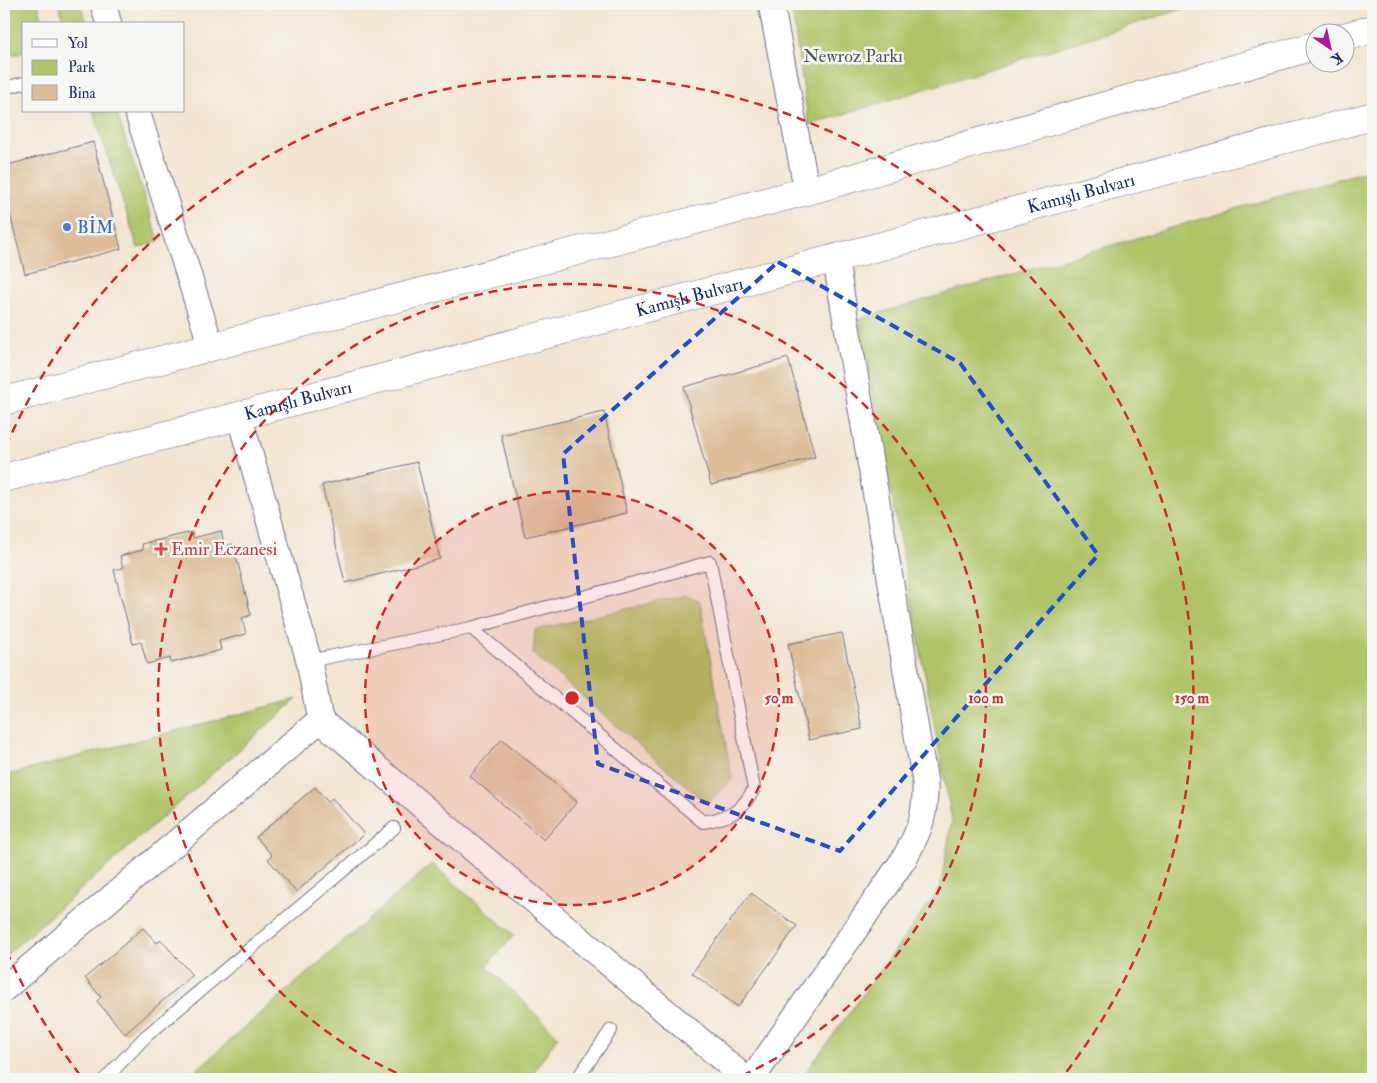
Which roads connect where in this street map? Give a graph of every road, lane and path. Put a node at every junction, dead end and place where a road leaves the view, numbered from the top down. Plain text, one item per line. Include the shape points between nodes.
1 (102, 4) edge
2 (771, 4) edge
3 (108, 22) edge
4 (1373, 29) edge
5 (1354, 34) edge
6 (1304, 49) edge
7 (22, 84) edge
8 (4, 88) edge
9 (137, 112) edge
10 (1373, 116) edge
11 (807, 191) junction
12 (835, 256) junction
13 (211, 346) junction
14 (4, 401) edge
15 (238, 415) junction
16 (4, 478) edge
17 (472, 628) junction
18 (309, 661) junction
19 (320, 720) junction
20 (394, 828) dead end
21 (4, 990) edge
22 (611, 1030) dead end
23 (105, 1079) edge
24 (577, 1079) edge
25 (746, 1079) edge
26 (752, 1079) edge

1 - 3 street
2 - 11 street
4 - 5 highway
6 - 11 highway
7 - 8 lane
9 - 13 street
10 - 12 highway, Kamışlı Bulvarı
11 - 13 highway
12 - 15 highway, Kamışlı Bulvarı
12 - 26 street via 925,782 926,809 904,859
13 - 14 highway
15 - 16 highway, Kamışlı Bulvarı
15 - 18 street
17 - 17 lane via 703,822 726,818 744,806 754,789 710,562
17 - 18 lane
18 - 19 street
19 - 21 street
19 - 25 street
20 - 23 lane via 146,1036
22 - 24 lane

